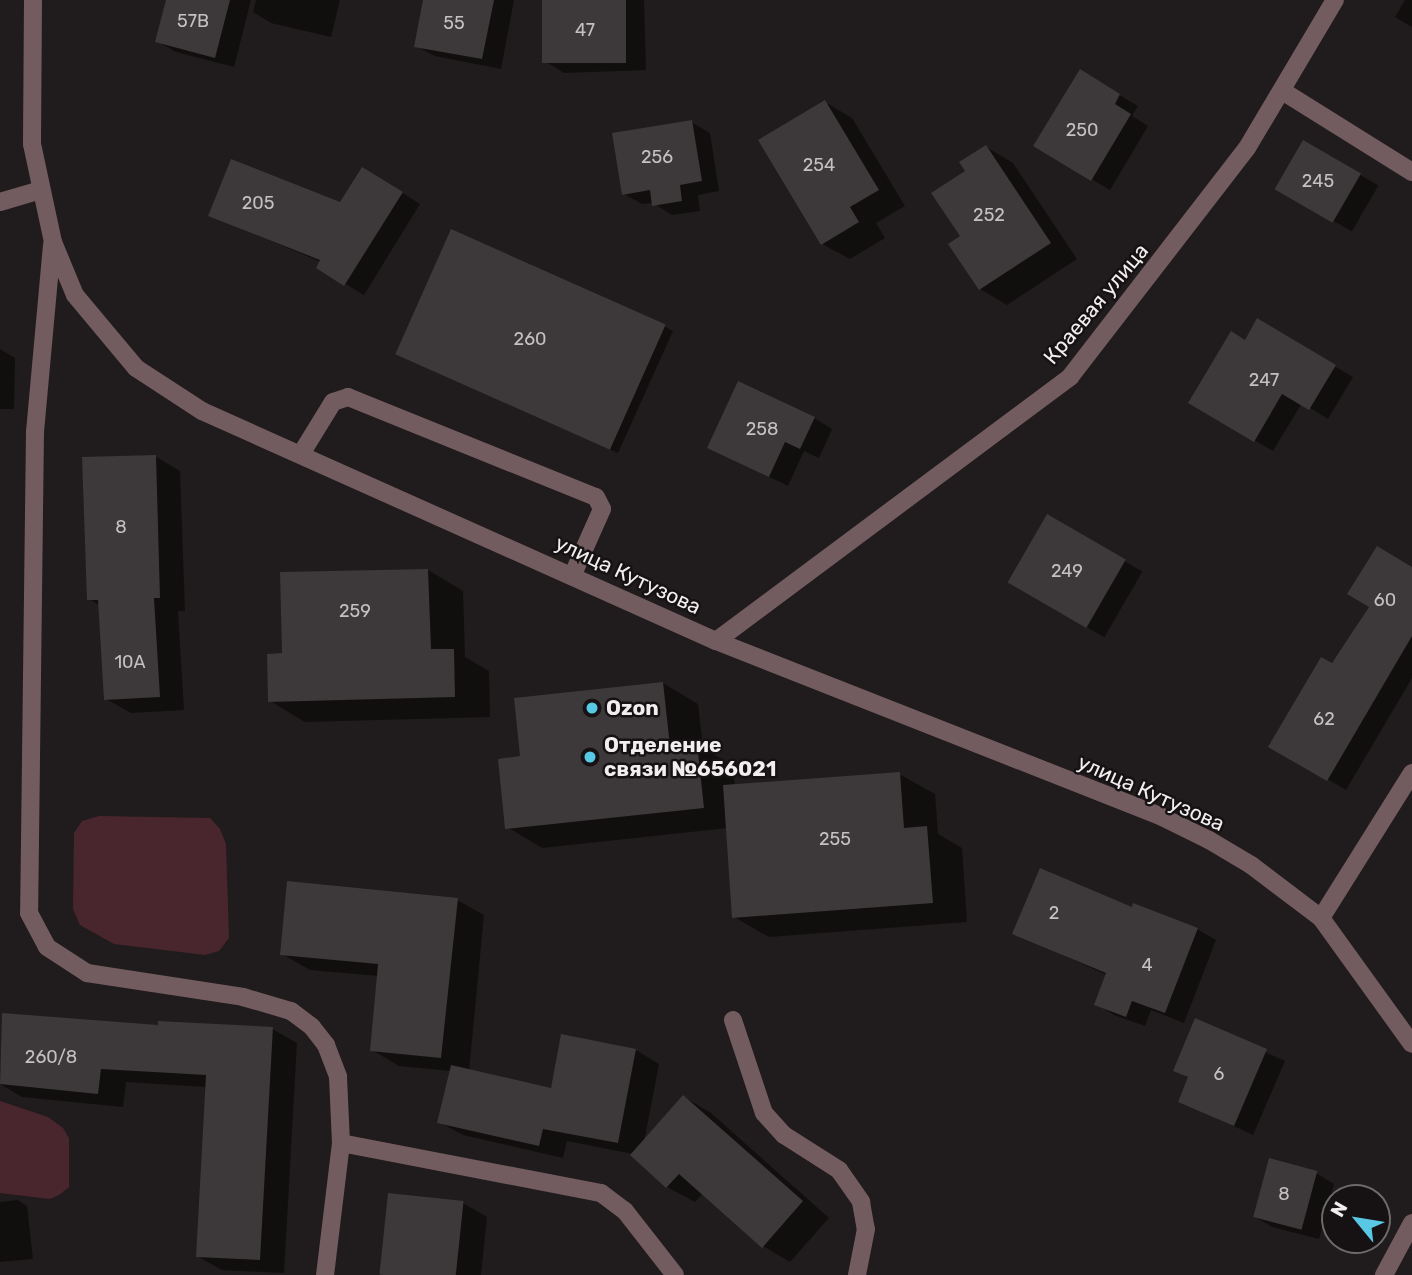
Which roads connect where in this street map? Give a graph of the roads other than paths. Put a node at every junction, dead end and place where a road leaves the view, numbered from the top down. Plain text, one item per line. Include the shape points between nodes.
1 (33, 0) edge
2 (1335, 0) edge
3 (1284, 92) junction
4 (1412, 172) edge
5 (41, 190) junction
6 (0, 202) edge
7 (53, 242) junction
8 (301, 454) junction
9 (573, 574) junction
10 (716, 641) junction
11 (1412, 772) edge
12 (1321, 918) junction
13 (733, 1020) dead end
14 (1412, 1044) edge
15 (341, 1143) junction
16 (1412, 1223) edge
17 (660, 1255) junction
18 (325, 1275) edge
19 (656, 1275) edge
20 (675, 1275) edge
21 (857, 1275) edge
22 (1384, 1275) edge

1 - 5 street, улица Кутузова via 32,131
2 - 3 street, Краевая улица
3 - 4 street
3 - 10 street, Краевая улица via 1247,148 1070,377
5 - 6 street
5 - 7 street, улица Кутузова
7 - 8 street, улица Кутузова via 75,295 136,368 202,411
7 - 15 street via 36,431 29,913 47,947 86,973 243,997 291,1011 326,1045 338,1076
8 - 9 street, улица Кутузова
8 - 9 street via 333,402 348,397 596,497 602,509
9 - 10 street, улица Кутузова
10 - 12 street, улица Кутузова via 1162,817 1251,865
11 - 12 street
12 - 14 street, улица Кутузова
13 - 21 street via 764,1113 784,1135 839,1170 861,1202 866,1229
15 - 17 street via 601,1193 625,1211
15 - 18 street
16 - 22 street
17 - 19 street
17 - 20 street

